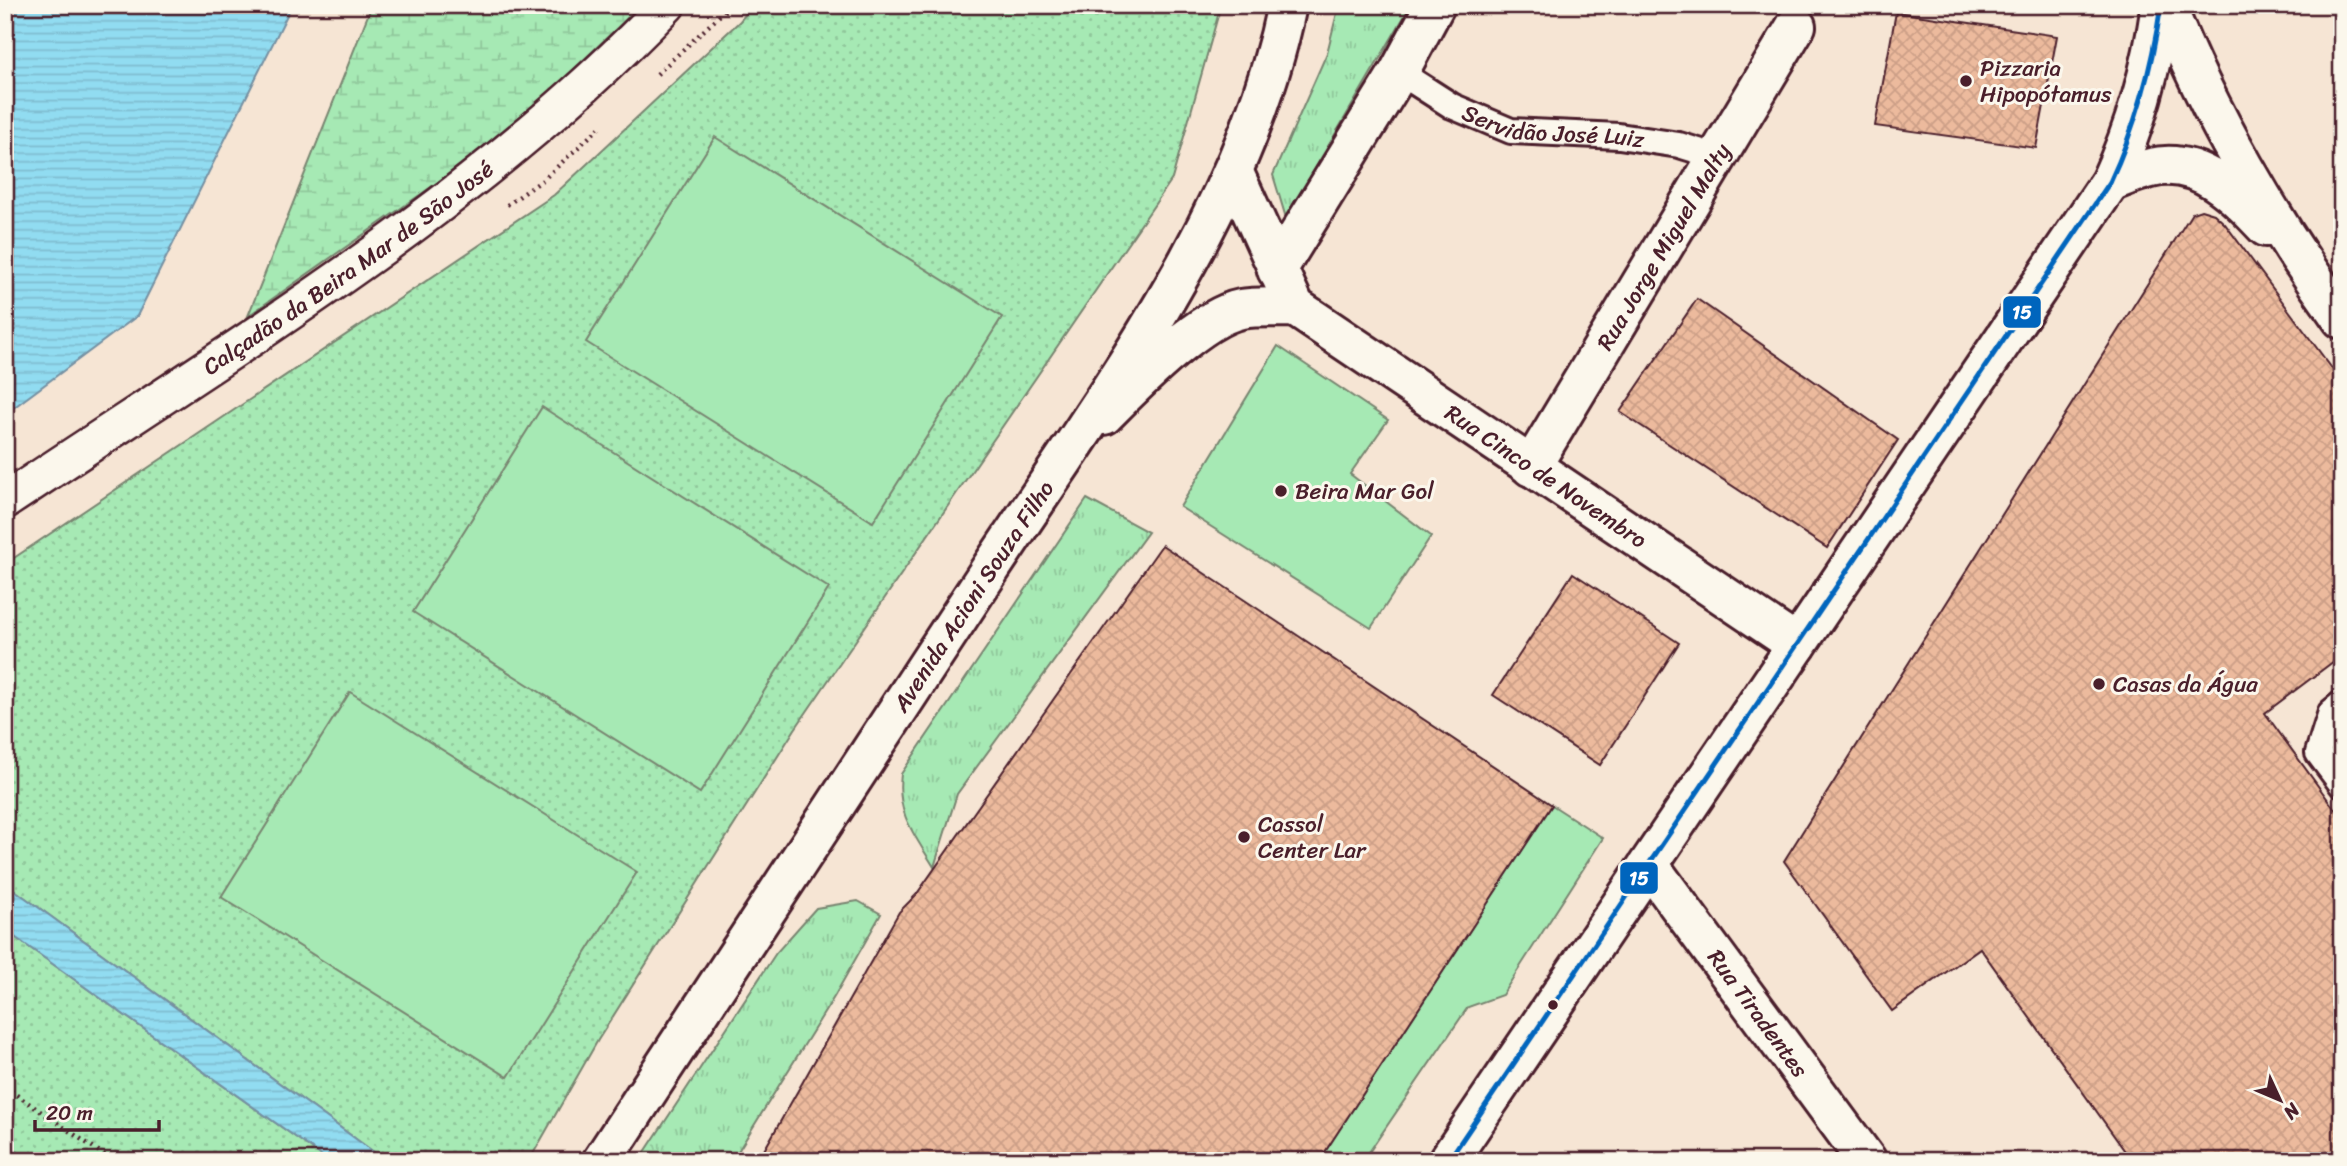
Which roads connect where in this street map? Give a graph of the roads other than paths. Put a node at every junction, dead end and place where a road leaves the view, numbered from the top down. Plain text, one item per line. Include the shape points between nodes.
1 (667, 5) edge
2 (1287, 5) edge
3 (1435, 5) edge
4 (2163, 5) edge
5 (1796, 26) dead end
6 (1399, 72) junction
7 (1718, 158) junction
8 (1234, 173) junction
9 (2110, 182) junction
10 (1277, 270) junction
11 (2306, 270) junction
12 (1295, 307) junction
13 (2342, 319) edge
14 (1072, 446) junction
15 (1531, 467) junction
16 (5, 501) edge
17 (1797, 645) junction
18 (2342, 703) edge
19 (2342, 785) edge
20 (1649, 864) junction
21 (602, 1161) edge
22 (1448, 1161) edge
23 (1867, 1161) edge

1 - 16 street, Calçadão da Beira Mar de São José via 621,54 519,142 350,269
2 - 8 street, Avenida Acioni Souza Filho via 1274,64
3 - 6 street
4 - 9 street via 2146,88
4 - 11 street via 2205,95
5 - 7 street, Rua Jorge Miguel Malty
6 - 7 lane, Servidão José Luiz via 1452,106 1511,131 1619,136 1679,145
6 - 10 street
7 - 15 street, Rua Jorge Miguel Malty
8 - 10 street, Rua Cinco de Novembro
8 - 14 street, Avenida Acioni Souza Filho via 1189,260
9 - 11 street via 2153,167 2187,167 2239,199
9 - 17 street
10 - 12 street, Rua Cinco de Novembro
11 - 13 street
12 - 14 street via 1239,310 1204,327 1143,376
12 - 15 street, Rua Cinco de Novembro
14 - 21 street, Avenida Acioni Souza Filho
15 - 17 street, Rua Cinco de Novembro
17 - 20 street
18 - 19 lane via 2331,712 2318,753
20 - 22 street
20 - 23 street, Rua Tiradentes

